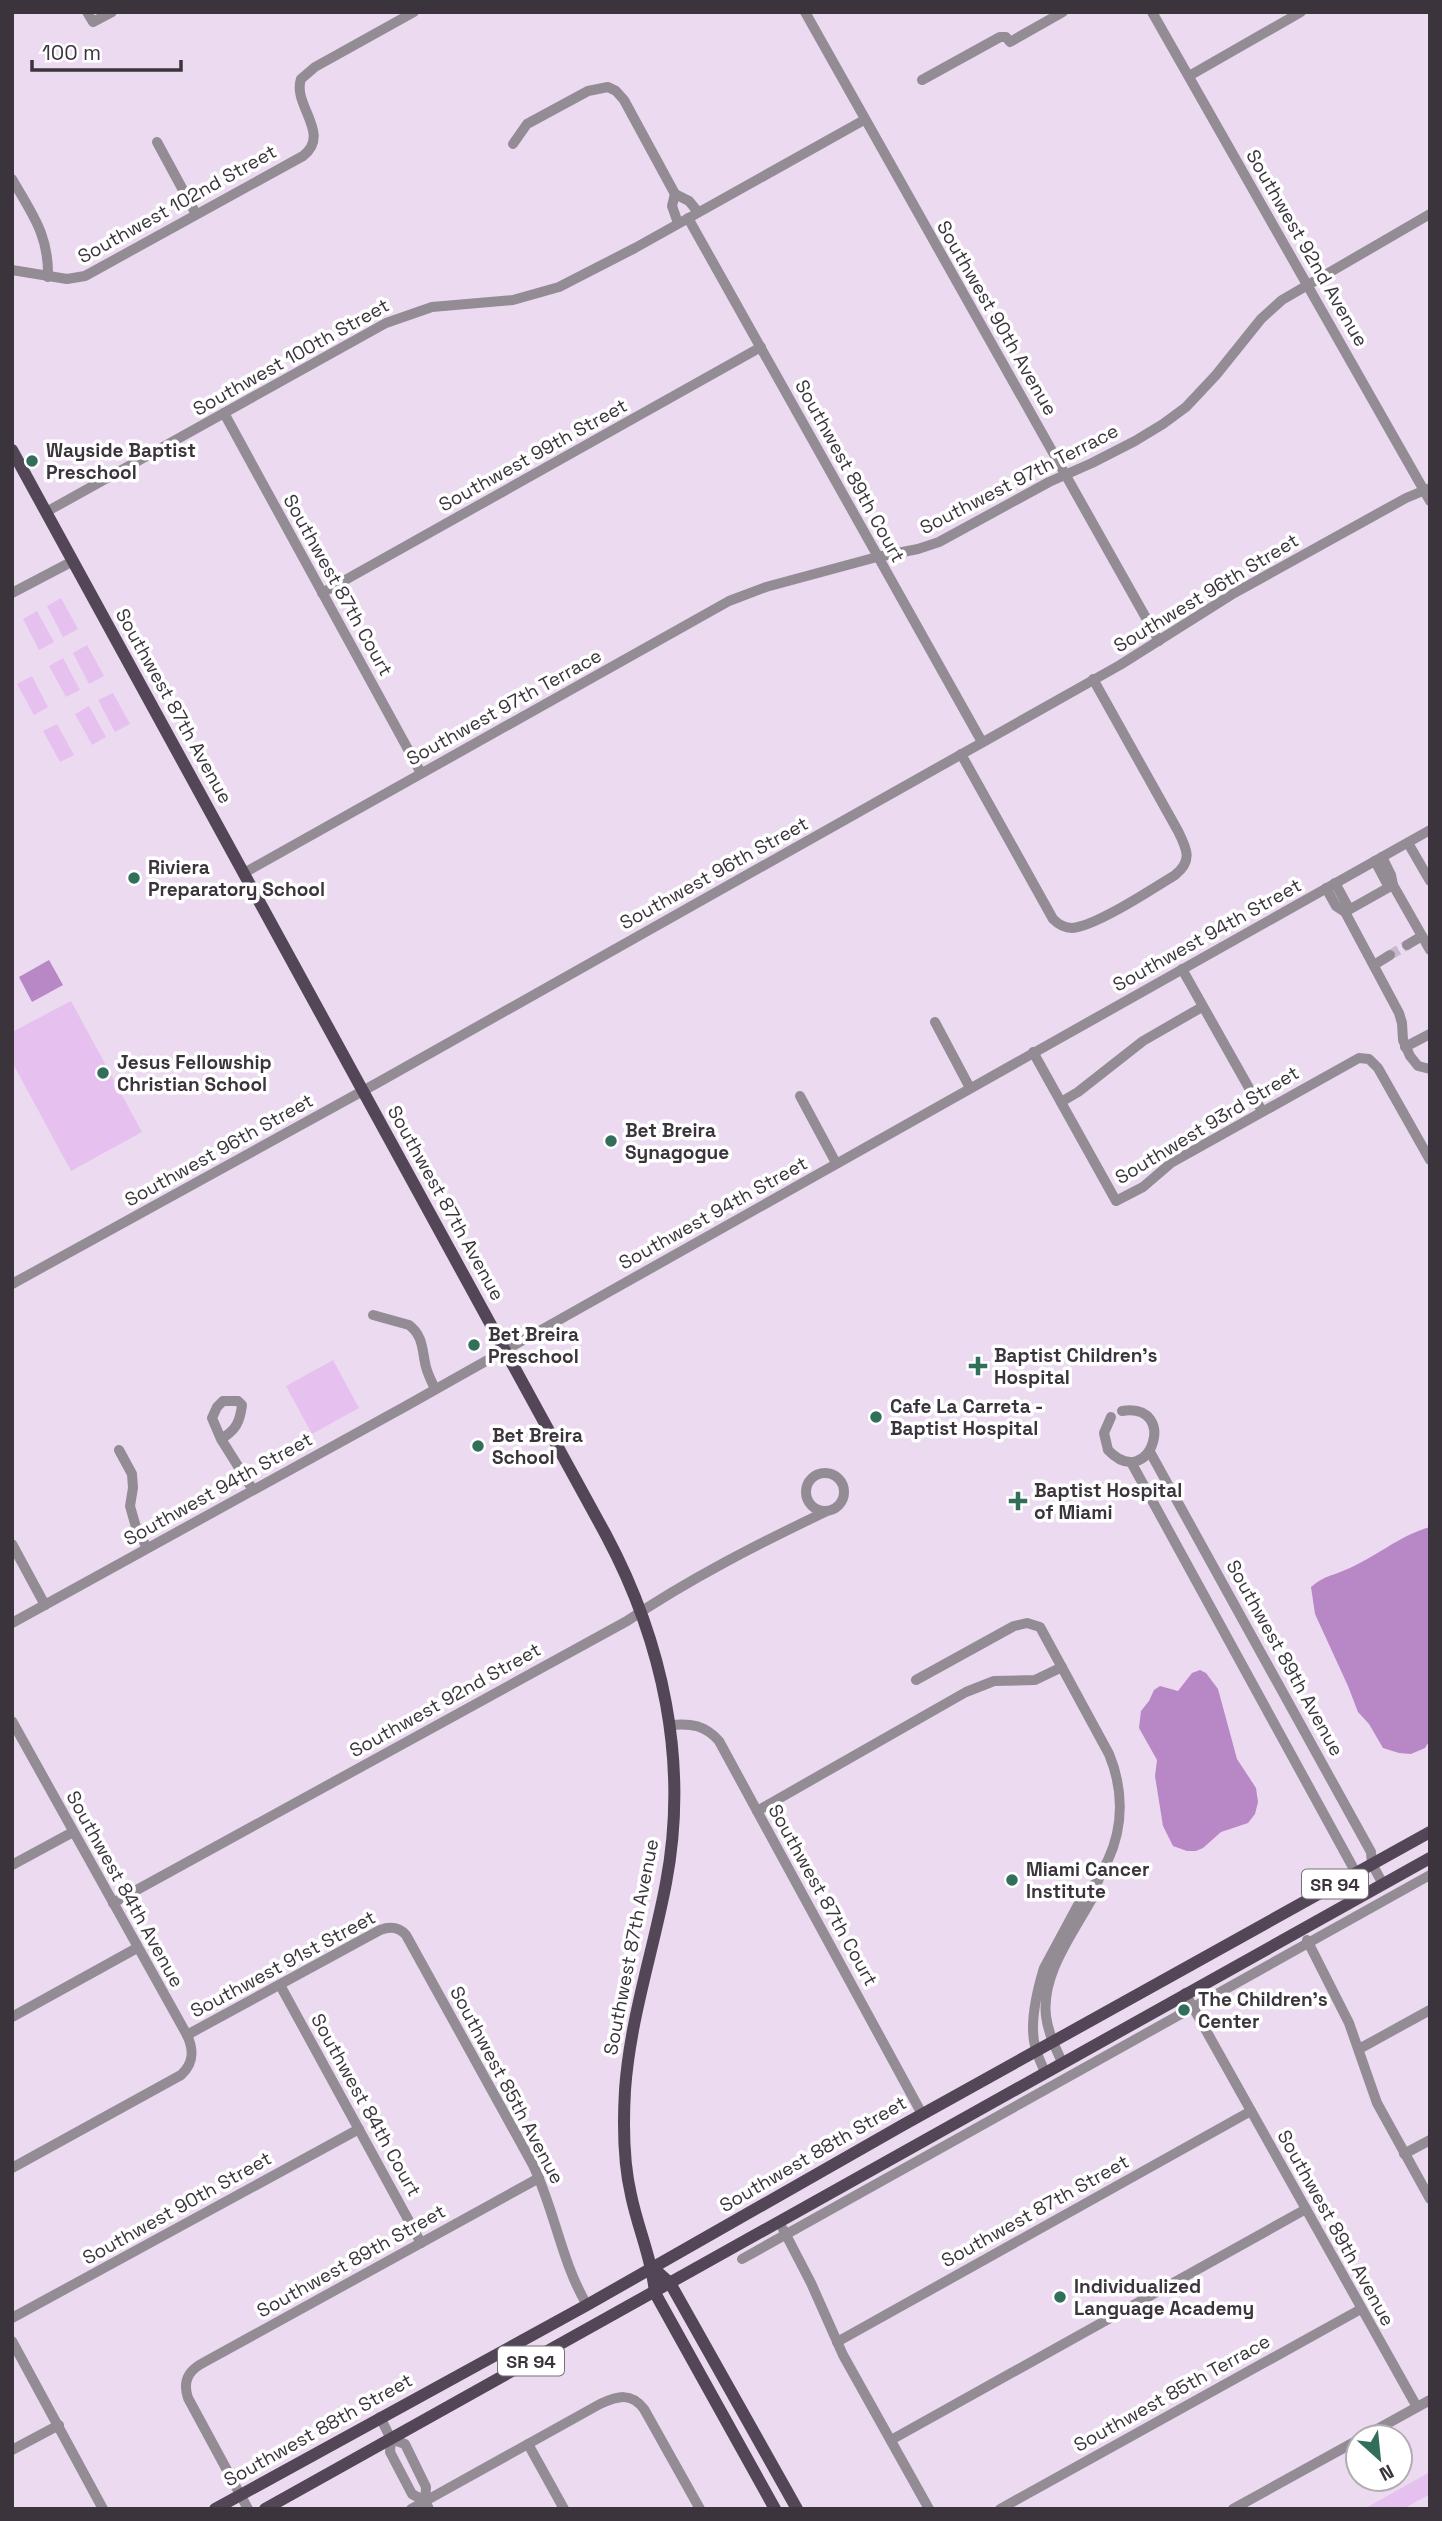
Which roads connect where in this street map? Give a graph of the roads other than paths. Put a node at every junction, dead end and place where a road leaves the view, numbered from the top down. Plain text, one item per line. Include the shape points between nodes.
1 (112, 12) edge
2 (414, 12) edge
3 (805, 12) edge
4 (1063, 12) edge
5 (1152, 12) edge
6 (1301, 12) edge
7 (90, 17) edge
8 (1189, 76) junction
9 (922, 80) dead end
10 (864, 120) junction
11 (158, 142) dead end
12 (513, 144) dead end
13 (12, 179) edge
14 (675, 194) junction
15 (196, 214) junction
16 (1430, 214) edge
17 (688, 218) junction
18 (12, 270) edge
19 (48, 277) junction
20 (1307, 284) junction
21 (761, 348) junction
22 (224, 413) junction
23 (12, 450) edge
24 (1065, 474) junction
25 (1428, 493) edge
26 (46, 512) junction
27 (877, 556) junction
28 (73, 561) junction
29 (12, 593) edge
30 (322, 593) junction
31 (1159, 641) junction
32 (1093, 679) junction
33 (982, 742) junction
34 (961, 754) junction
35 (421, 774) junction
36 (1430, 830) edge
37 (1408, 843) junction
38 (1379, 859) junction
39 (244, 873) junction
40 (1430, 881) edge
41 (1392, 885) junction
42 (1331, 886) junction
43 (1345, 912) junction
44 (1422, 936) junction
45 (1407, 945) tunnel mouth
46 (1430, 950) edge
47 (1390, 955) tunnel mouth
48 (1374, 965) junction
49 (1182, 969) junction
50 (1202, 1007) junction
51 (935, 1022) dead end
52 (1430, 1034) edge
53 (1405, 1047) junction
54 (1033, 1052) junction
55 (1430, 1069) edge
56 (970, 1088) junction
57 (363, 1091) junction
58 (800, 1096) dead end
59 (1061, 1102) junction
60 (1262, 1111) junction
61 (1430, 1160) edge
62 (836, 1163) junction
63 (12, 1284) edge
64 (373, 1315) dead end
65 (504, 1350) junction
66 (435, 1389) junction
67 (221, 1439) dead end
68 (119, 1450) dead end
69 (1150, 1452) junction
70 (1131, 1462) junction
71 (253, 1490) junction
72 (808, 1502) junction
73 (825, 1512) junction
74 (792, 1526) junction
75 (12, 1544) edge
76 (147, 1548) junction
77 (45, 1605) junction
78 (642, 1611) junction
79 (12, 1623) edge
80 (1062, 1667) junction
81 (916, 1679) dead end
82 (12, 1721) edge
83 (670, 1725) junction
84 (757, 1811) junction
85 (73, 1832) junction
86 (1430, 1832) edge
87 (1430, 1858) edge
88 (1372, 1864) junction
89 (12, 1865) edge
90 (1356, 1873) junction
91 (1430, 1875) edge
92 (1095, 1884) junction
93 (1383, 1884) junction
94 (1367, 1893) junction
95 (113, 1903) junction
96 (396, 1928) joint
97 (1301, 1929) junction
98 (1309, 1943) junction
99 (137, 1948) junction
100 (1174, 1974) junction
101 (280, 1985) junction
102 (1185, 1993) junction
103 (1193, 2007) junction
104 (1430, 2010) edge
105 (12, 2017) edge
106 (187, 2035) junction
107 (1053, 2042) junction
108 (1359, 2049) junction
109 (1036, 2051) junction
110 (1062, 2062) junction
111 (1045, 2072) junction
112 (1251, 2111) junction
113 (922, 2114) junction
114 (359, 2129) junction
115 (1430, 2140) edge
116 (1405, 2154) junction
117 (12, 2168) edge
118 (539, 2178) junction
119 (1430, 2199) edge
120 (1306, 2209) junction
121 (779, 2221) junction
122 (786, 2235) junction
123 (421, 2243) junction
124 (742, 2259) dead end
125 (652, 2267) junction
126 (670, 2283) junction
127 (655, 2293) junction
128 (587, 2305) junction
129 (1361, 2309) junction
130 (12, 2318) edge
131 (12, 2341) edge
132 (837, 2342) junction
133 (1430, 2400) edge
134 (1417, 2407) junction
135 (380, 2417) junction
136 (1388, 2423) edge
137 (59, 2425) junction
138 (391, 2439) junction
139 (891, 2440) junction
140 (528, 2444) junction
141 (1344, 2447) edge
142 (12, 2450) edge
143 (240, 2495) junction
144 (427, 2505) edge
145 (103, 2509) edge
146 (215, 2509) edge
147 (248, 2509) edge
148 (265, 2509) edge
149 (411, 2509) edge
150 (564, 2509) edge
151 (700, 2509) edge
152 (775, 2509) edge
153 (797, 2509) edge
154 (929, 2509) edge
155 (1000, 2509) edge
156 (1234, 2509) edge

1 - 7 street
2 - 15 street, Southwest 102nd Street via 301,79 298,94 315,136 303,156
3 - 10 street, Southwest 90th Avenue
4 - 9 street via 1010,42 1000,37
5 - 8 street, Southwest 92nd Avenue
6 - 8 street
8 - 20 street, Southwest 92nd Avenue
10 - 17 street, Southwest 100th Street
10 - 24 street, Southwest 90th Avenue
11 - 15 street
12 - 14 street via 527,124 588,91 612,89 624,100
13 - 19 street via 45,240
14 - 17 street via 672,206
14 - 17 street via 689,201
15 - 19 street, Southwest 102nd Street via 92,273 72,279
16 - 20 street, Southwest 97th Terrace
17 - 21 street, Southwest 89th Court
17 - 22 street, Southwest 100th Street via 547,291 513,300 432,307 403,316
18 - 19 street, Southwest 102nd Street
20 - 24 street, Southwest 97th Terrace via 1261,319 1176,415 1119,450
20 - 25 street, Southwest 92nd Avenue
21 - 27 street, Southwest 89th Court
21 - 30 street, Southwest 99th Street
22 - 26 street, Southwest 100th Street
22 - 30 street, Southwest 87th Court
23 - 26 main road, Southwest 87th Avenue
24 - 27 street, Southwest 97th Terrace via 939,542
24 - 31 street, Southwest 90th Avenue
25 - 31 street, Southwest 96th Street via 1406,498
26 - 28 main road, Southwest 87th Avenue
27 - 33 street, Southwest 89th Court
27 - 35 street, Southwest 97th Terrace via 729,601
28 - 29 street
28 - 39 main road, Southwest 87th Avenue
30 - 35 street, Southwest 87th Court
31 - 32 street, Southwest 96th Street
32 - 33 street, Southwest 96th Street
32 - 34 street via 1188,855 1175,875 1093,922 1065,927 1053,919
33 - 34 street, Southwest 96th Street
34 - 57 street, Southwest 96th Street
35 - 39 street, Southwest 97th Terrace
36 - 37 street, Southwest 94th Street
37 - 38 street, Southwest 94th Street
37 - 40 street
38 - 41 street via 1386,882
38 - 42 street, Southwest 94th Street
39 - 57 main road, Southwest 87th Avenue
41 - 43 street
41 - 44 street
42 - 43 street via 1336,906
42 - 49 street, Southwest 94th Street
43 - 48 street
44 - 45 street
44 - 46 street
47 - 48 street
48 - 53 street via 1401,1018
49 - 50 street
49 - 54 street, Southwest 94th Street
50 - 59 street via 1143,1041
50 - 60 street
51 - 56 street
52 - 53 street
53 - 55 street via 1418,1066
54 - 56 street, Southwest 94th Street
54 - 59 street
56 - 62 street, Southwest 94th Street
57 - 63 street, Southwest 96th Street
57 - 65 main road, Southwest 87th Avenue
58 - 62 street
59 - 60 street, Southwest 93rd Street via 1116,1200
60 - 61 street, Southwest 93rd Street via 1364,1057 1374,1063
62 - 65 street, Southwest 94th Street
64 - 66 street via 414,1329
65 - 66 street, Southwest 94th Street
65 - 78 main road, Southwest 87th Avenue via 616,1554
66 - 71 street, Southwest 94th Street
67 - 71 street
68 - 76 street via 132,1474 130,1506
69 - 70 street
69 - 70 street via 1156,1437 1151,1421 1138,1411 1116,1414 1104,1433 1108,1450
69 - 88 street, Southwest 89th Avenue via 1371,1852
70 - 90 street
71 - 76 street, Southwest 94th Street
72 - 73 street
72 - 73 street via 806,1490 811,1479 821,1473 833,1475 842,1483 844,1496 837,1507
72 - 74 street, Southwest 92nd Street
73 - 74 street, Southwest 92nd Street
74 - 78 street, Southwest 92nd Street
75 - 77 street
76 - 77 street, Southwest 94th Street
77 - 79 street, Southwest 94th Street
78 - 83 main road, Southwest 87th Avenue via 660,1669
78 - 95 street, Southwest 92nd Street
80 - 81 street via 1040,1627 1027,1623
80 - 84 street via 1035,1680 994,1681 966,1692
80 - 92 street via 1109,1754 1120,1792 1116,1839
82 - 85 street, Southwest 84th Avenue
83 - 84 street, Southwest 87th Court via 694,1724 714,1735
83 - 125 main road, Southwest 87th Avenue via 674,1783 671,1849 632,2029 624,2112 631,2195
84 - 113 street, Southwest 87th Court
85 - 89 street
85 - 95 street, Southwest 84th Avenue
86 - 88 main road, Southwest 88th Street / SR 94
87 - 93 main road, SR 94
88 - 90 main road, Southwest 88th Street / SR 94
88 - 93 street, Southwest 89th Avenue
90 - 94 street
90 - 100 main road, Southwest 88th Street / SR 94
91 - 98 street
92 - 107 street via 1094,1895 1048,1985 1046,2008
92 - 109 street via 1086,1890 1044,1968 1035,2020
93 - 94 main road, SR 94
94 - 97 main road, SR 94
95 - 99 street, Southwest 84th Avenue
96 - 101 street, Southwest 91st Street via 380,1930
96 - 118 street, Southwest 85th Avenue via 419,1958
97 - 98 street
97 - 102 main road, SR 94
98 - 103 street
98 - 108 street
99 - 105 street
99 - 106 street, Southwest 84th Avenue
100 - 102 main road
100 - 107 main road, Southwest 88th Street / SR 94
101 - 106 street, Southwest 91st Street
101 - 114 street, Southwest 84th Court
102 - 103 street, Southwest 89th Avenue
102 - 110 main road, SR 94
103 - 112 street, Southwest 89th Avenue
103 - 122 street
104 - 108 street
106 - 117 street via 192,2056 181,2075
107 - 109 main road, Southwest 88th Street / SR 94
107 - 110 street
108 - 116 street via 1374,2095
109 - 111 street
109 - 113 main road, Southwest 88th Street / SR 94
110 - 111 main road, SR 94
111 - 121 main road, SR 94
112 - 120 street, Southwest 89th Avenue
112 - 132 street, Southwest 87th Street
113 - 125 main road, Southwest 88th Street / SR 94
114 - 123 street, Southwest 84th Court
114 - 130 street, Southwest 90th Street
115 - 116 street
116 - 119 street
118 - 123 street, Southwest 89th Street
118 - 128 street, Southwest 85th Avenue via 572,2279
120 - 129 street, Southwest 89th Avenue
120 - 139 street
121 - 122 street
121 - 126 main road, SR 94
122 - 124 street
122 - 132 street
123 - 143 street, Southwest 89th Street via 191,2371 186,2382 188,2398
125 - 126 main road
125 - 127 main road, Southwest 87th Avenue
125 - 128 main road, Southwest 88th Street / SR 94
126 - 127 main road, SR 94
126 - 153 main road
127 - 138 main road, SR 94
127 - 152 main road, Southwest 87th Avenue
128 - 135 main road, Southwest 88th Street / SR 94
129 - 134 street, Southwest 89th Avenue
129 - 155 street, Southwest 85th Terrace
131 - 137 street
132 - 139 street
133 - 134 street
134 - 136 street
135 - 138 street
135 - 143 main road, Southwest 88th Street / SR 94
137 - 142 street
137 - 145 street
138 - 144 street via 390,2452 412,2494
138 - 144 street via 405,2444 426,2487
138 - 148 main road, SR 94
139 - 154 street
140 - 144 street
140 - 150 street
140 - 151 street via 600,2404 630,2397 644,2409
141 - 156 street
143 - 146 main road, Southwest 88th Street / SR 94
143 - 147 street
144 - 149 street

